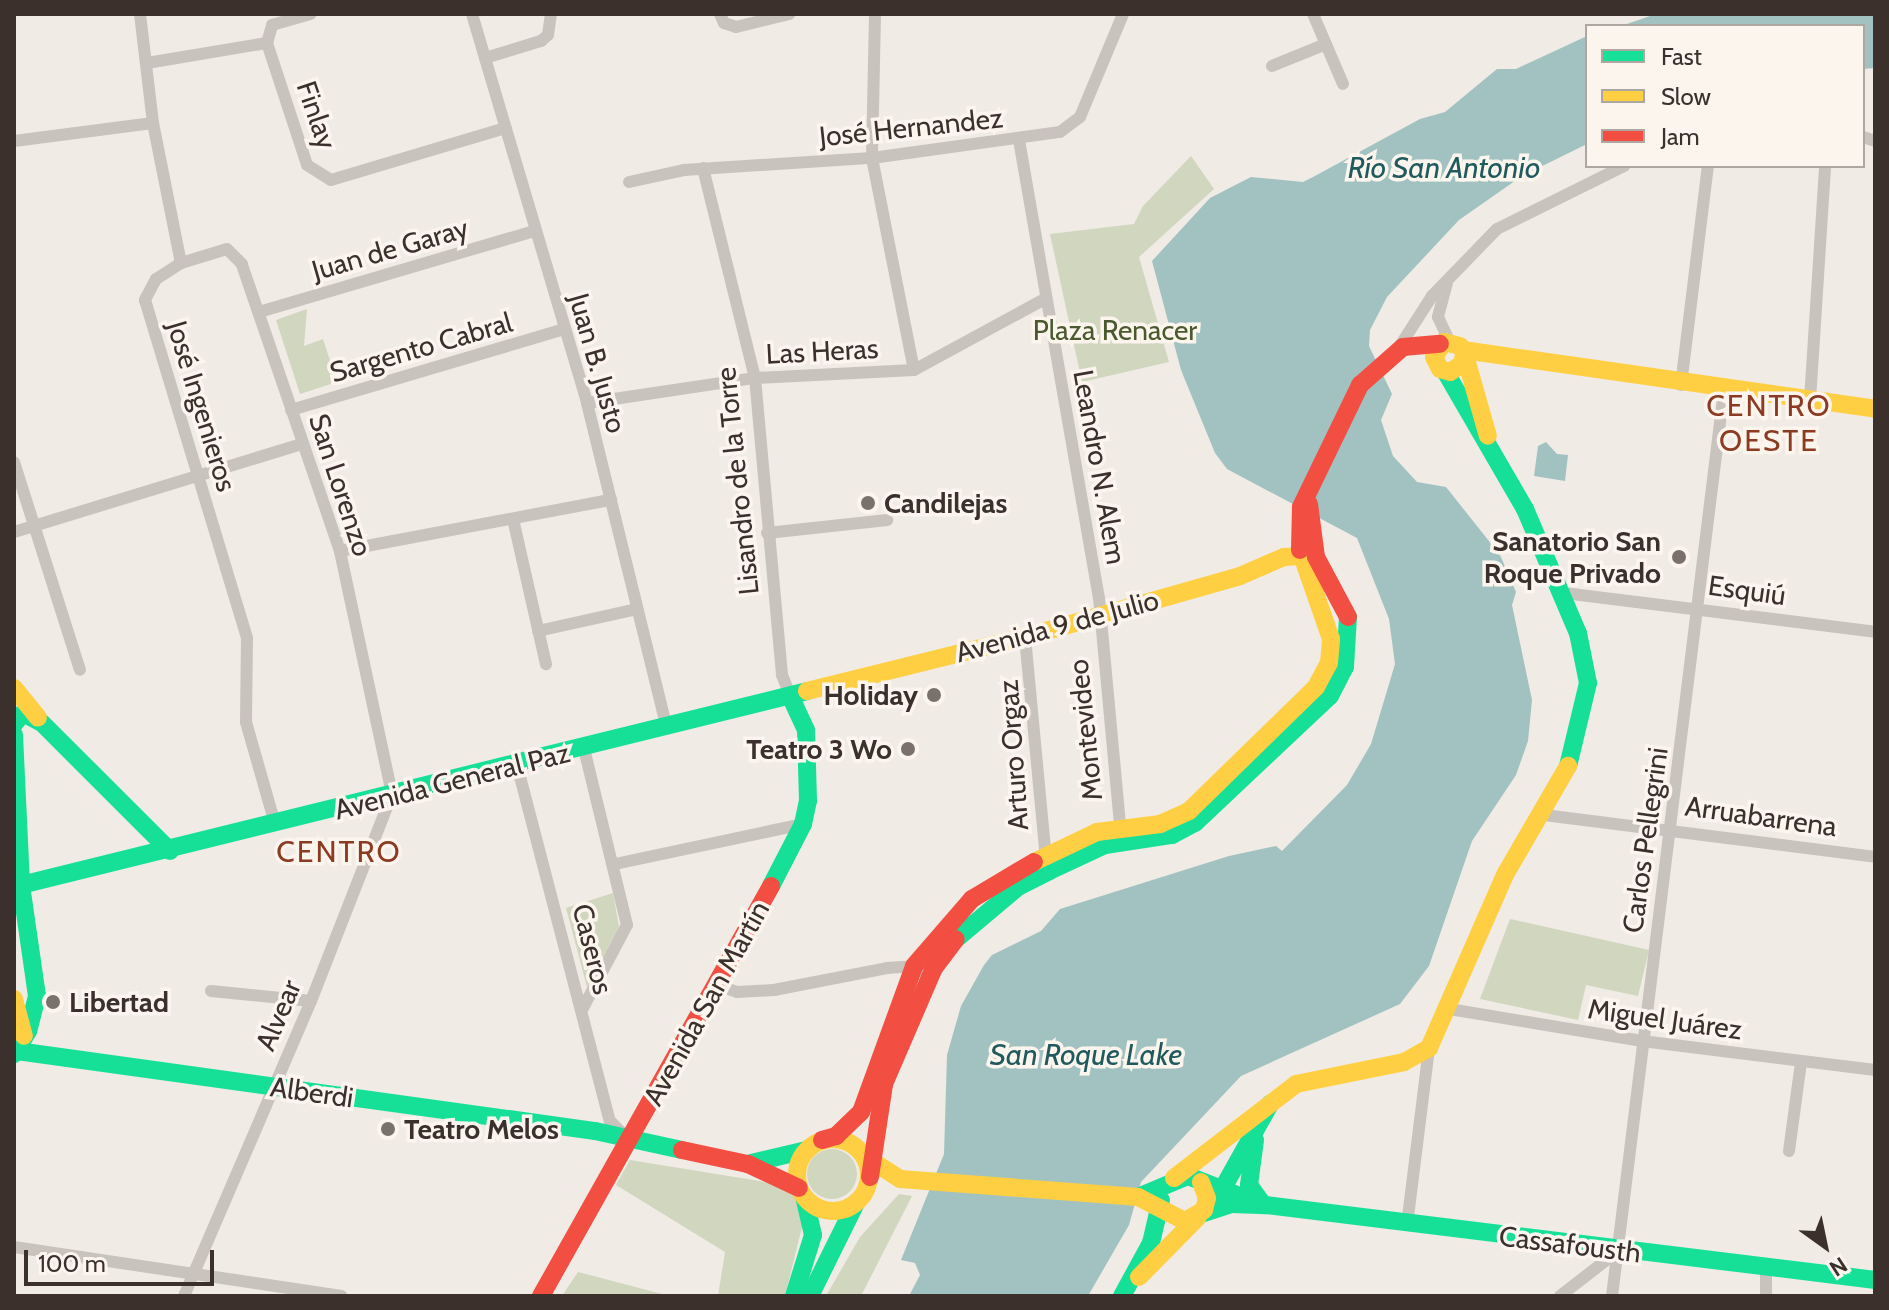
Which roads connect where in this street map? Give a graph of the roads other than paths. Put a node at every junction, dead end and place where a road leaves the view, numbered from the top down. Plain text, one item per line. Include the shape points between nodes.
1 (140, 14) edge
2 (310, 14) edge
3 (472, 14) edge
4 (551, 14) edge
5 (720, 14) edge
6 (789, 14) edge
7 (875, 14) edge
8 (1123, 14) edge
9 (1313, 14) edge
10 (267, 43) junction
11 (1326, 44) junction
12 (485, 58) junction
13 (147, 63) junction
14 (1272, 66) dead end
15 (1343, 84) dead end
16 (153, 123) junction
17 (505, 128) junction
18 (1019, 140) junction
19 (14, 141) edge
20 (872, 158) junction
21 (703, 168) junction
22 (1620, 168) edge
23 (1708, 168) edge
24 (1825, 168) edge
25 (629, 182) dead end
26 (535, 231) junction
27 (181, 263) junction
28 (1449, 276) junction
29 (1043, 300) junction
30 (259, 312) junction
31 (1420, 313) junction
32 (565, 329) junction
33 (1444, 353) junction
34 (1393, 356) junction
35 (914, 370) junction
36 (755, 378) junction
37 (1681, 385) junction
38 (1724, 391) junction
39 (1810, 400) junction
40 (587, 403) junction
41 (1875, 409) edge
42 (291, 410) junction
43 (301, 444) junction
44 (14, 462) edge
45 (198, 474) junction
46 (611, 500) junction
47 (1305, 503) junction
48 (513, 519) junction
49 (887, 520) dead end
50 (34, 526) junction
51 (14, 532) edge
52 (767, 533) junction
53 (340, 551) junction
54 (1301, 556) junction
55 (1275, 561) junction
56 (1319, 566) junction
57 (1564, 593) junction
58 (1699, 608) junction
59 (637, 609) junction
60 (1099, 613) junction
61 (538, 631) junction
62 (1875, 632) edge
63 (1025, 637) junction
64 (546, 664) dead end
65 (80, 670) dead end
66 (14, 688) edge
67 (790, 695) junction
68 (42, 723) junction
69 (14, 724) edge
70 (667, 728) junction
71 (14, 735) edge
72 (584, 748) junction
73 (517, 765) junction
74 (392, 794) junction
75 (1544, 815) junction
76 (275, 824) junction
77 (803, 824) junction
78 (1672, 828) junction
79 (1120, 833) junction
80 (170, 851) junction
81 (1875, 857) edge
82 (1046, 863) junction
83 (615, 864) junction
84 (16, 883) edge
85 (914, 966) junction
86 (927, 980) junction
87 (719, 986) junction
88 (211, 991) dead end
89 (14, 999) edge
90 (311, 1001) junction
91 (583, 1008) junction
92 (1449, 1009) junction
93 (1642, 1041) junction
94 (1429, 1048) junction
95 (17, 1049) edge
96 (1801, 1062) junction
97 (1875, 1070) edge
98 (273, 1087) junction
99 (1277, 1096) junction
100 (1258, 1124) junction
101 (628, 1139) junction
102 (814, 1145) junction
103 (1789, 1151) dead end
104 (748, 1164) junction
105 (869, 1166) junction
106 (900, 1179) junction
107 (1201, 1182) junction
108 (1223, 1190) junction
109 (801, 1191) junction
110 (1167, 1195) junction
111 (858, 1201) junction
112 (1266, 1205) junction
113 (1201, 1213) junction
114 (1407, 1225) junction
115 (14, 1247) edge
116 (1618, 1251) junction
117 (1766, 1267) junction
118 (194, 1271) junction
119 (1875, 1280) edge
120 (1122, 1295) edge
121 (184, 1296) edge
122 (341, 1296) edge
123 (541, 1296) edge
124 (794, 1296) edge
125 (810, 1296) edge
126 (1560, 1296) edge
127 (1612, 1296) edge
128 (1766, 1296) edge

1 - 13 street
2 - 10 street via 272,25
3 - 12 street, Juan B. Justo
4 - 12 street via 548,35 541,41
5 - 6 street via 724,23 736,27
7 - 20 street
8 - 18 street, José Hernandez via 1080,117 1060,132
9 - 11 street
10 - 13 street
10 - 17 street, Finlay via 307,165 323,178
11 - 14 street
11 - 15 street
12 - 17 street, Juan B. Justo
13 - 16 street
16 - 19 street
16 - 27 street
17 - 26 street, Juan B. Justo
18 - 20 street, José Hernandez
18 - 29 street, Leandro N. Alem
20 - 21 street, José Hernandez
20 - 35 street
21 - 25 street, José Hernandez
21 - 36 street, Lisandro de la Torre
22 - 28 street via 1497,229
23 - 37 street
24 - 39 street
26 - 30 street, Juan de Garay
26 - 32 street, Juan B. Justo
27 - 30 street, San Lorenzo via 227,249 237,255
27 - 45 street, José Ingenieros via 156,279 145,300
28 - 31 street
28 - 33 street via 1438,317
29 - 35 street, Las Heras
29 - 60 street, Leandro N. Alem
30 - 42 street, San Lorenzo
31 - 33 street
31 - 34 street
32 - 40 street, Juan B. Justo
32 - 42 street, Sargento Cabral
33 - 34 main road
33 - 37 main road
33 - 57 main road
34 - 47 main road via 1355,393
35 - 36 street, Las Heras
36 - 40 street, Las Heras
36 - 52 street, Lisandro de la Torre
37 - 38 main road
38 - 39 main road
38 - 58 street, Carlos Pellegrini
39 - 41 main road
40 - 46 street, Juan B. Justo
42 - 43 street, San Lorenzo
43 - 45 street
43 - 53 street, San Lorenzo
44 - 50 street
45 - 50 street
45 - 76 street, José Ingenieros via 247,638 246,722
46 - 48 street
46 - 59 street, Juan B. Justo
47 - 54 main road via 1297,529
47 - 55 main road
47 - 56 main road
48 - 53 street
48 - 61 street
49 - 52 street
50 - 51 street
50 - 65 street
52 - 67 street, Lisandro de la Torre via 782,675
53 - 74 street, San Lorenzo
54 - 55 main road, Avenida 9 de Julio
54 - 56 main road
54 - 79 main road via 1331,639 1329,663 1316,687 1189,811
55 - 60 main road, Avenida 9 de Julio via 1240,576
56 - 79 main road via 1349,618 1345,667 1330,696 1195,823 1172,835
57 - 58 street, Esquiú
57 - 75 main road via 1583,648 1587,694 1572,760
58 - 62 street, Esquiú
58 - 78 street, Carlos Pellegrini
59 - 61 street
59 - 70 street, Juan B. Justo
60 - 63 main road, Avenida 9 de Julio
60 - 79 street, Montevideo
61 - 64 street
63 - 67 main road, Avenida 9 de Julio
63 - 82 street, Arturo Orgaz
66 - 68 main road
67 - 70 main road, Avenida General Paz
67 - 77 main road, Avenida San Martín via 806,730 808,801
68 - 69 main road via 23,713
68 - 80 main road
70 - 72 main road, Avenida General Paz
71 - 84 main road
72 - 73 main road, Avenida General Paz
72 - 83 street
73 - 74 main road, Avenida General Paz
73 - 91 street, Caseros
74 - 76 main road, Avenida General Paz
74 - 90 street, Alvear
75 - 78 street, Arruabarrena
75 - 92 main road via 1506,873
76 - 80 main road, Avenida General Paz
77 - 83 street
77 - 87 main road, Avenida San Martín
78 - 81 street, Arruabarrena
78 - 93 street, Carlos Pellegrini
79 - 82 main road
80 - 84 main road, Avenida General Paz
82 - 85 main road via 972,899
82 - 86 main road via 962,931
83 - 91 street via 627,925
84 - 95 main road via 37,996
85 - 86 street
85 - 87 street via 774,990 737,992
85 - 102 main road via 861,1112 836,1136
86 - 105 main road via 884,1084
87 - 101 main road, Avenida San Martín
88 - 90 street
89 - 95 main road via 24,1022
90 - 98 street, Alvear
91 - 101 street, Caseros via 610,1121
92 - 93 street, Miguel Juárez
92 - 94 main road
93 - 96 street, Miguel Juárez
93 - 116 street, Carlos Pellegrini
94 - 99 main road via 1404,1062 1304,1080
94 - 114 street
95 - 98 main road, Alberdi
96 - 97 street, Miguel Juárez
96 - 103 street
98 - 101 main road, Alberdi
98 - 118 street, Alvear
99 - 100 main road
99 - 110 main road
100 - 108 main road
100 - 112 main road via 1249,1185
101 - 104 main road, Alberdi
101 - 123 main road, Avenida San Martín
102 - 104 main road, Alberdi
102 - 105 main road via 842,1140
102 - 109 main road via 797,1168
104 - 109 main road, Alberdi
105 - 106 main road
105 - 111 main road
106 - 110 main road
106 - 111 main road
107 - 108 main road, Cassafousth
107 - 110 main road, Cassafousth via 1188,1176
107 - 113 main road via 1207,1193
108 - 112 main road, Cassafousth
108 - 113 main road
109 - 111 main road via 823,1210 840,1211
109 - 124 main road via 814,1222
110 - 113 main road via 1179,1220
110 - 120 main road via 1151,1243
111 - 125 main road
112 - 113 main road, Cassafousth via 1232,1204
112 - 114 main road, Cassafousth
113 - 120 main road
114 - 116 main road, Cassafousth
115 - 118 street
116 - 117 main road, Cassafousth
116 - 126 street
116 - 127 street, Carlos Pellegrini
117 - 119 main road, Cassafousth
117 - 128 street
118 - 121 street, Alvear
118 - 122 street

